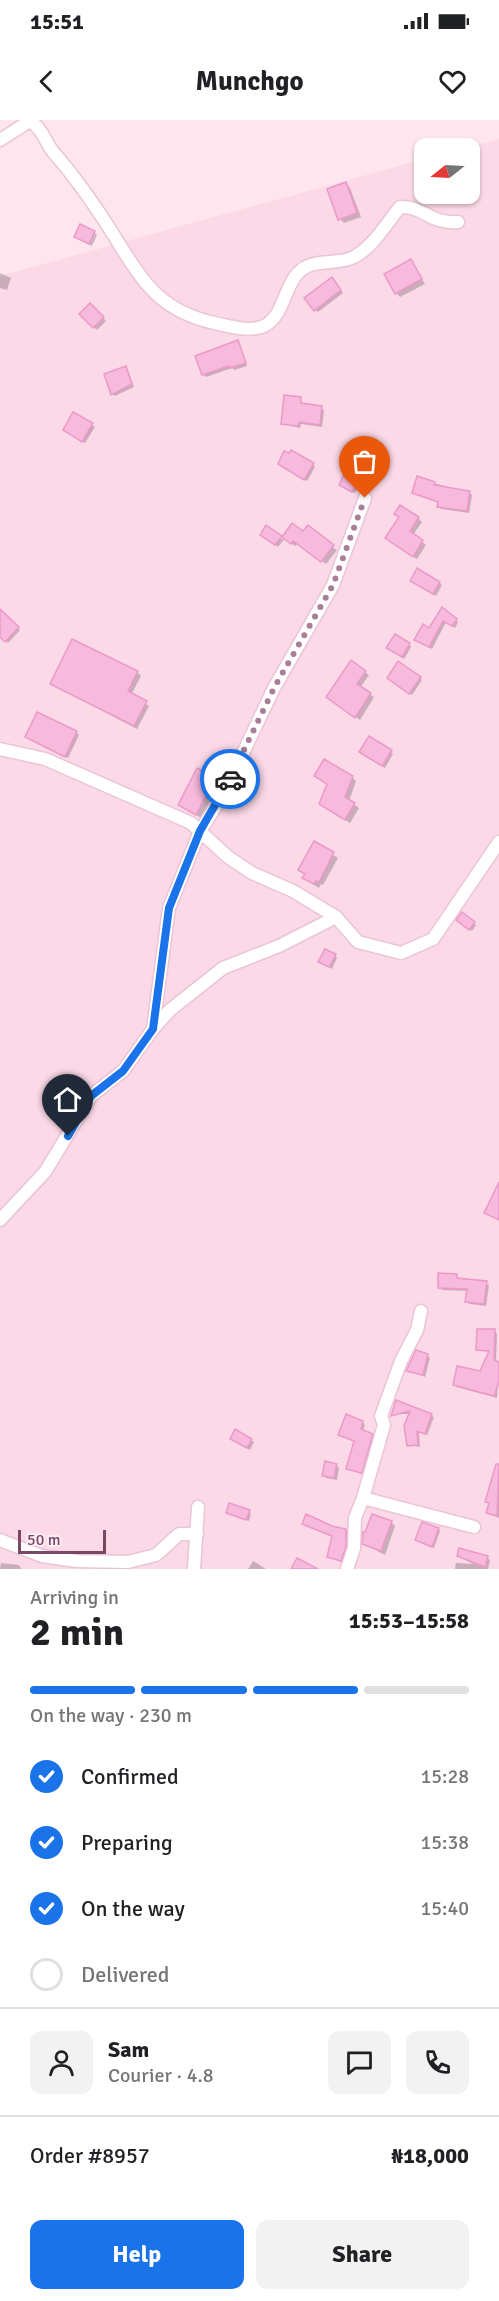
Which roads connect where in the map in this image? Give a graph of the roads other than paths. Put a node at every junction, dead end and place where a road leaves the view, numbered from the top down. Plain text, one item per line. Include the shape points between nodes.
1 (31, 121) edge
2 (0, 140) edge
3 (458, 222) dead end
4 (365, 498) dead end
5 (0, 749) edge
6 (200, 831) junction
7 (499, 842) edge
8 (336, 917) junction
9 (153, 1029) junction
10 (0, 1220) edge
11 (421, 1311) dead end
12 (363, 1498) junction
13 (198, 1507) dead end
14 (474, 1527) dead end
15 (197, 1534) junction
16 (0, 1540) edge
17 (194, 1569) edge
18 (347, 1569) edge

1 - 2 street
1 - 3 street via 40,126 52,150 75,175 142,281 170,307 190,318 250,329 265,325 283,303 298,272 310,265 351,258 361,252 400,207 414,206 443,223
4 - 6 street via 333,585 274,688 222,797
5 - 6 street via 45,759 191,823
6 - 8 street via 252,873
6 - 9 street via 169,908
7 - 8 street via 433,939 401,953 358,942
8 - 9 street via 223,968 170,1010
9 - 10 street via 123,1071 91,1096 45,1172
11 - 12 street via 417,1330 381,1416 384,1425
12 - 14 street
12 - 18 street via 354,1518 354,1548
13 - 15 street
15 - 16 street via 179,1534 156,1555 129,1562 42,1556
15 - 17 street

